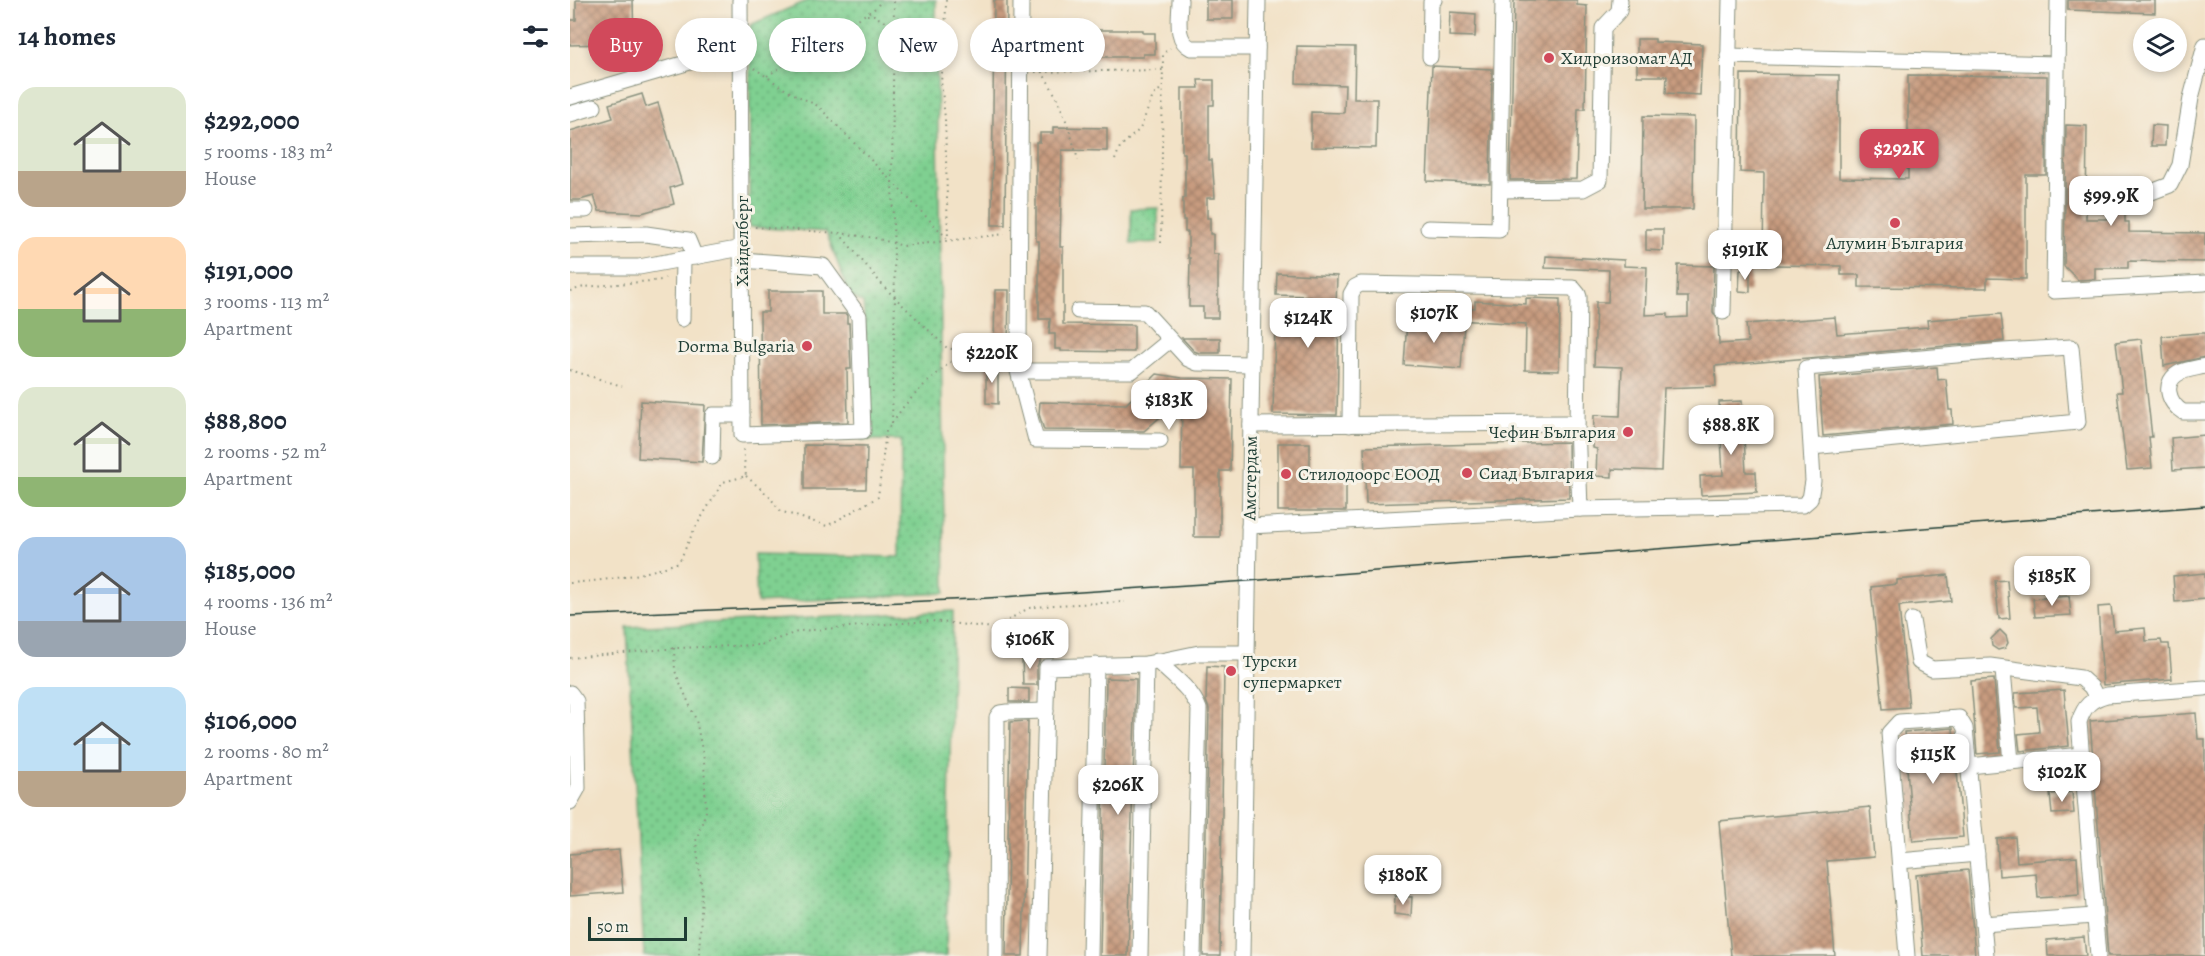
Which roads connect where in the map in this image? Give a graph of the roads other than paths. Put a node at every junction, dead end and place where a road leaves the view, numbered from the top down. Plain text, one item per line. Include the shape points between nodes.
1 (740, 0) edge
2 (1021, 0) edge
3 (1180, 0) edge
4 (1258, 0) edge
5 (1434, 0) edge
6 (1503, 0) edge
7 (1620, 0) edge
8 (1730, 0) edge
9 (2058, 0) edge
10 (740, 18) edge
11 (2205, 45) edge
12 (1257, 48) junction
13 (1728, 56) junction
14 (1430, 57) dead end
15 (2057, 64) junction
16 (675, 66) edge
17 (741, 72) edge
18 (570, 97) edge
19 (594, 107) dead end
20 (570, 114) edge
21 (1500, 190) junction
22 (2141, 196) dead end
23 (570, 210) edge
24 (586, 210) dead end
25 (1428, 228) dead end
26 (570, 236) edge
27 (742, 254) junction
28 (689, 258) junction
29 (570, 267) edge
30 (2205, 283) edge
31 (1078, 311) dead end
32 (1723, 312) dead end
33 (682, 319) dead end
34 (1170, 340) junction
35 (1019, 343) dead end
36 (1251, 364) junction
37 (2205, 366) edge
38 (2205, 412) edge
39 (742, 415) junction
40 (1577, 423) junction
41 (1251, 425) junction
42 (1350, 425) junction
43 (1160, 441) dead end
44 (1811, 447) junction
45 (712, 458) dead end
46 (1580, 509) junction
47 (1249, 526) junction
48 (1912, 620) dead end
49 (1246, 653) junction
50 (1151, 663) junction
51 (1096, 665) junction
52 (2004, 670) junction
53 (2205, 688) edge
54 (570, 693) edge
55 (2097, 698) junction
56 (1046, 711) junction
57 (2081, 755) junction
58 (2011, 762) junction
59 (1969, 766) junction
60 (570, 802) edge
61 (1977, 854) junction
62 (1900, 861) junction
63 (2094, 916) junction
64 (1983, 924) junction
65 (996, 956) edge
66 (1039, 956) edge
67 (1090, 956) edge
68 (1140, 956) edge
69 (1193, 956) edge
70 (1242, 956) edge
71 (1907, 956) edge
72 (1986, 956) edge
73 (2098, 956) edge

1 - 10 street, Хайделберг
2 - 35 street
3 - 12 street via 1180,37 1184,44 1191,48
4 - 12 street, Амстердам
5 - 14 street
6 - 21 street
7 - 21 street via 1619,11 1603,28 1600,180 1584,189
8 - 13 street
9 - 15 street
11 - 22 street via 2180,165 2170,185
12 - 36 street, Амстердам
13 - 15 street
13 - 32 street
15 - 30 street via 2054,291
16 - 18 street
17 - 27 street, Хайделберг
19 - 20 street
21 - 25 street via 1499,230
23 - 24 street
26 - 28 street via 646,234 688,240
27 - 28 street
27 - 39 street, Хайделберг
27 - 39 street, Хайделберг via 824,266 859,316 863,431 742,435
28 - 29 street via 639,267
28 - 33 street
31 - 34 street via 1145,312
34 - 36 street via 1197,363
34 - 43 street via 1132,371 1018,371 1036,440
36 - 41 street, Амстердам
37 - 38 street via 2180,372 2169,385 2168,393 2170,401 2182,412
39 - 45 street via 713,415
40 - 42 street
40 - 42 street via 1579,297 1573,288 1361,284 1354,287 1352,294
40 - 46 street
41 - 42 street
41 - 47 street, Амстердам
44 - 44 street via 1806,368 2071,347 2078,422
44 - 46 street via 1813,481 1810,499 1803,505
46 - 47 street
47 - 49 street, Амстердам
48 - 52 street via 1919,662 1924,666 1990,666
49 - 50 street via 1199,653
49 - 70 street, Амстердам
50 - 51 street
50 - 68 street
50 - 69 street via 1188,690 1198,710
51 - 56 street via 1047,667
51 - 67 street
52 - 55 street via 2081,678
52 - 58 street
53 - 55 street
54 - 60 street via 576,701 578,788
55 - 57 street via 2082,712 2079,722
56 - 65 street via 1007,712 997,717
56 - 66 street
57 - 58 street
57 - 63 street
58 - 59 street
59 - 61 street
59 - 62 street via 1965,728 1959,718 1899,722 1889,733
61 - 62 street
61 - 64 street
62 - 71 street
63 - 64 street
63 - 73 street
64 - 72 street

